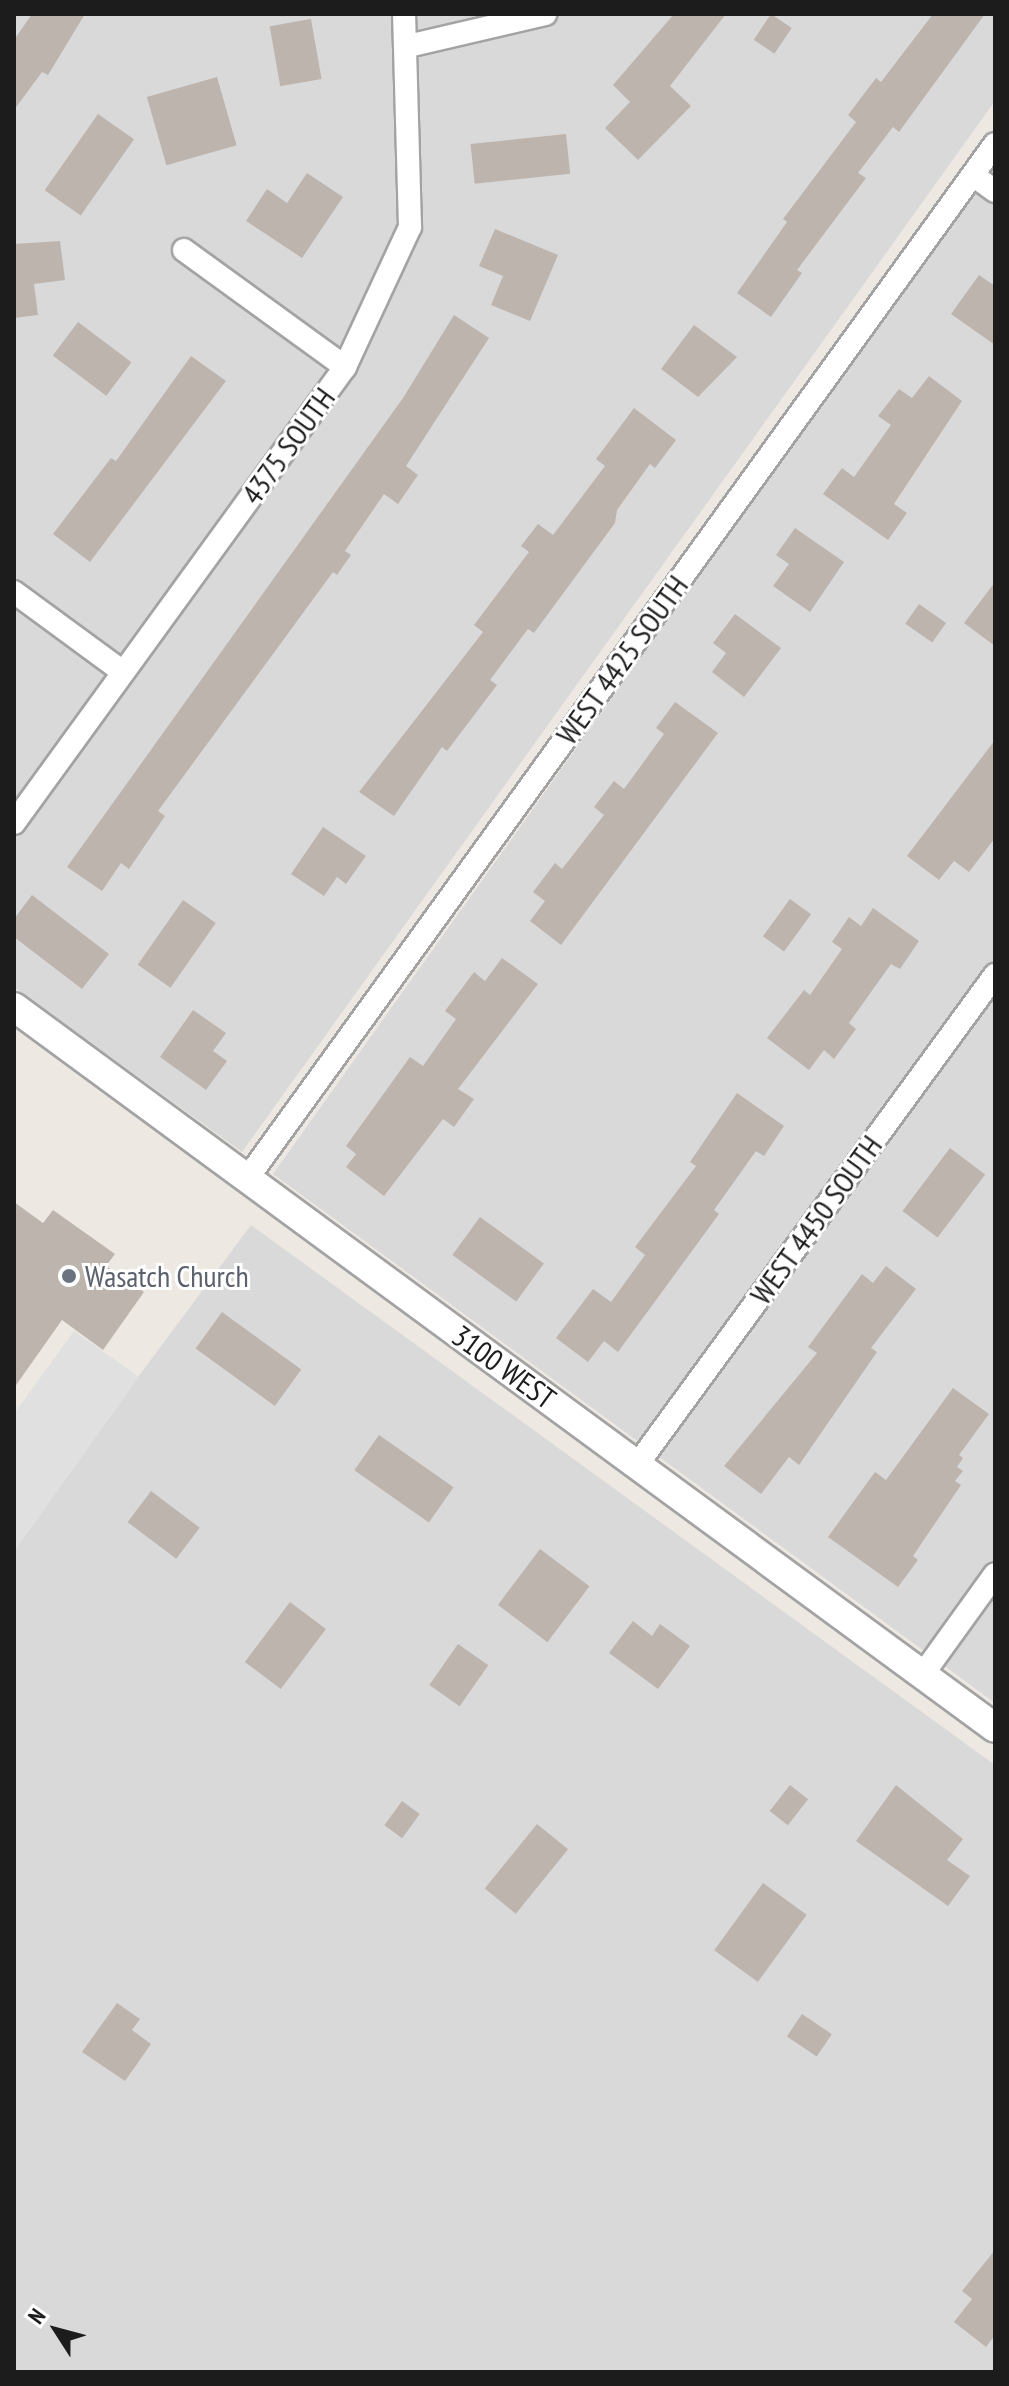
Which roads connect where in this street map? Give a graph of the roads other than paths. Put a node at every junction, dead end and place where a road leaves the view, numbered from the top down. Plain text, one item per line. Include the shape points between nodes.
1 (404, 14) edge
2 (545, 14) edge
3 (408, 46) junction
4 (995, 144) edge
5 (973, 175) junction
6 (995, 191) edge
7 (184, 250) dead end
8 (345, 367) junction
9 (14, 592) edge
10 (123, 672) junction
11 (14, 823) edge
12 (995, 975) edge
13 (14, 1007) edge
14 (249, 1176) junction
15 (637, 1465) junction
16 (995, 1574) edge
17 (923, 1674) junction
18 (995, 1728) edge

1 - 3 street, 4375 SOUTH
2 - 3 street
3 - 8 street, 4375 SOUTH via 410,227
4 - 5 street, WEST 4425 SOUTH
5 - 6 street
5 - 14 street, WEST 4425 SOUTH
7 - 8 street
8 - 10 street, 4375 SOUTH
9 - 10 street
10 - 11 street, 4375 SOUTH
12 - 15 street, WEST 4450 SOUTH
13 - 14 street, 3100 WEST
14 - 15 street, 3100 WEST
15 - 17 street, 3100 WEST
16 - 17 street
17 - 18 street, 3100 WEST

